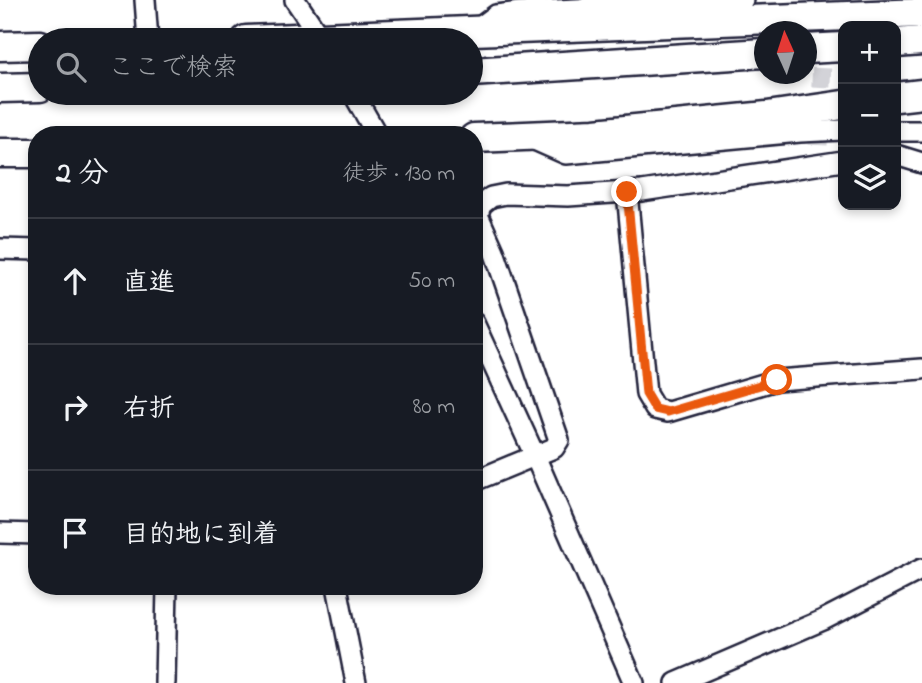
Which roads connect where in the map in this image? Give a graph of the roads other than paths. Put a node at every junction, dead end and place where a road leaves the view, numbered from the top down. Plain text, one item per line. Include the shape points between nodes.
1 (145, 0) edge
2 (295, 0) edge
3 (743, 0) edge
4 (922, 13) edge
5 (147, 28) edge
6 (314, 28) edge
7 (479, 28) edge
8 (483, 30) edge
9 (922, 41) edge
10 (901, 43) edge
11 (28, 45) edge
12 (0, 46) edge
13 (838, 47) edge
14 (817, 48) edge
15 (754, 54) edge
16 (483, 71) edge
17 (28, 87) edge
18 (0, 88) edge
19 (922, 94) edge
20 (901, 96) edge
21 (360, 105) edge
22 (838, 106) edge
23 (372, 126) edge
24 (838, 130) edge
25 (901, 131) edge
26 (922, 131) edge
27 (522, 135) junction
28 (483, 137) edge
29 (818, 145) tunnel mouth
30 (0, 153) edge
31 (28, 153) edge
32 (901, 157) edge
33 (838, 162) edge
34 (922, 163) edge
35 (817, 166) junction
36 (627, 192) junction
37 (483, 203) edge
38 (483, 226) edge
39 (0, 249) edge
40 (28, 250) edge
41 (483, 343) edge
42 (922, 369) edge
43 (535, 456) junction
44 (483, 477) edge
45 (0, 533) edge
46 (28, 534) edge
47 (922, 569) edge
48 (167, 595) edge
49 (339, 595) edge
50 (165, 683) edge
51 (356, 683) edge
52 (634, 683) edge
53 (676, 683) edge

1 - 5 street
2 - 6 street
3 - 7 street via 520,12 496,15
4 - 8 highway
9 - 10 highway
11 - 12 highway
13 - 14 highway
15 - 16 highway
17 - 18 highway
19 - 20 highway
21 - 23 street
22 - 27 highway via 595,133
24 - 27 street via 566,155
25 - 26 street
27 - 28 highway
29 - 35 street
30 - 31 highway
32 - 34 street
33 - 35 street
35 - 36 street
36 - 37 street via 506,194
36 - 42 street via 646,394 655,409 668,412 777,380
38 - 43 street via 559,440 554,448
39 - 40 street
41 - 43 street
43 - 44 street
43 - 52 street
45 - 46 street
47 - 53 street via 823,620
48 - 50 street
49 - 51 street

